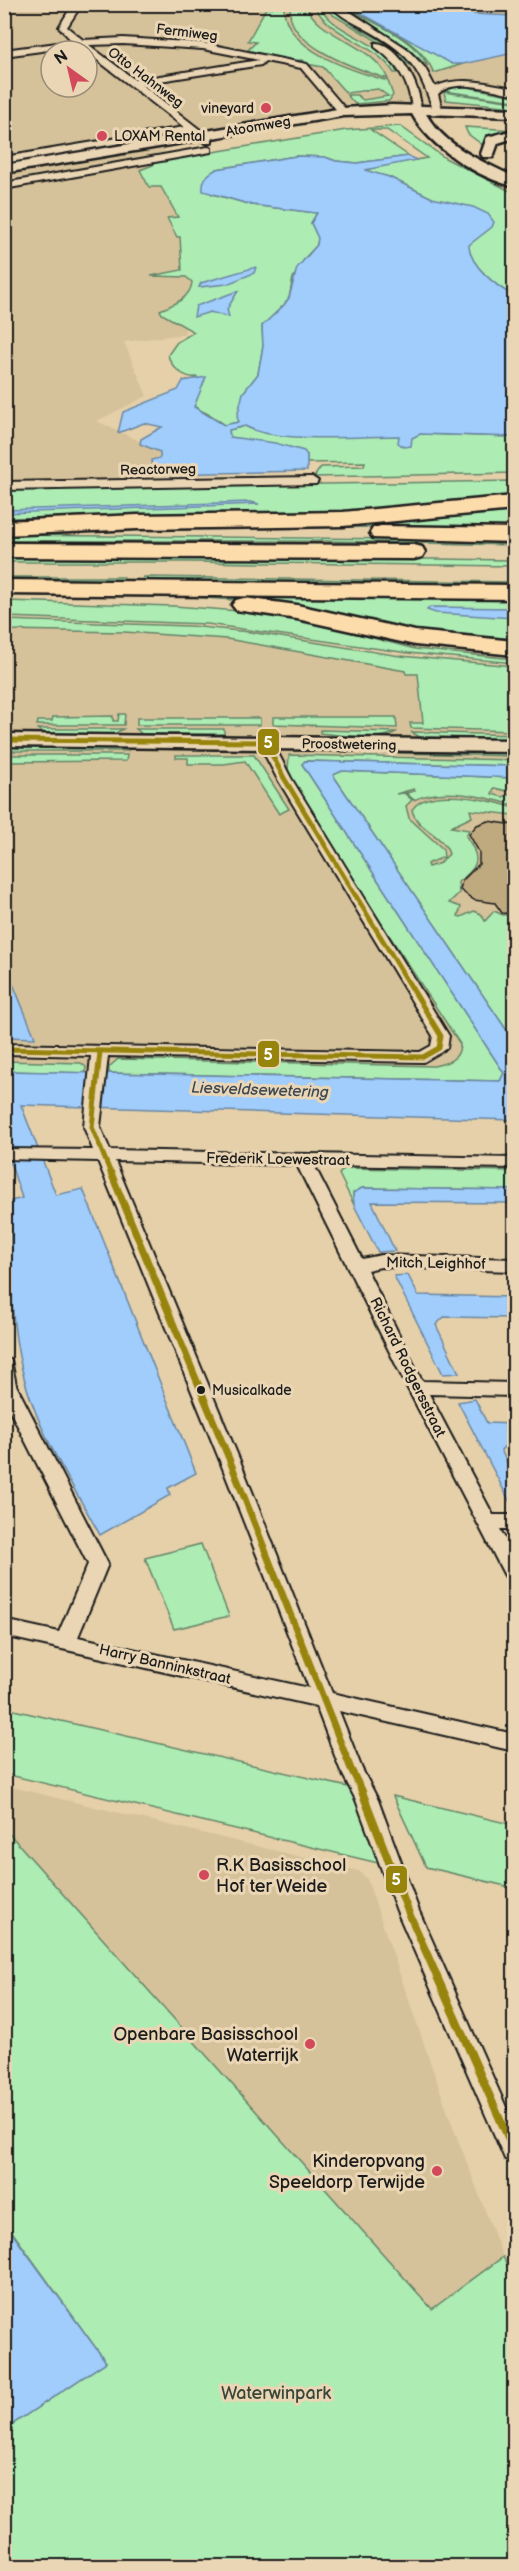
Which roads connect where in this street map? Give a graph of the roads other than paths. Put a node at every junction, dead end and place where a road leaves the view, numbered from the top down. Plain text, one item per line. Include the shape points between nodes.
1 (78, 4) edge
2 (333, 4) edge
3 (326, 12) dead end
4 (74, 39) edge
5 (99, 43) edge
6 (39, 48) edge
7 (4, 53) edge
8 (99, 59) edge
9 (273, 60) junction
10 (132, 83) junction
11 (514, 91) edge
12 (434, 93) junction
13 (343, 112) junction
14 (418, 113) junction
15 (438, 113) junction
16 (514, 113) edge
17 (493, 118) junction
18 (514, 120) edge
19 (454, 127) junction
20 (514, 129) edge
21 (514, 134) edge
22 (435, 138) junction
23 (203, 139) junction
24 (488, 154) junction
25 (514, 166) edge
26 (8, 174) edge
27 (514, 182) edge
28 (312, 481) dead end
29 (4, 486) edge
30 (514, 503) edge
31 (4, 530) edge
32 (514, 535) edge
33 (4, 550) edge
34 (514, 554) edge
35 (514, 572) edge
36 (6, 581) edge
37 (514, 592) edge
38 (514, 648) edge
39 (4, 740) edge
40 (270, 742) junction
41 (514, 746) edge
42 (4, 1049) edge
43 (99, 1060) junction
44 (5, 1154) edge
45 (102, 1155) junction
46 (303, 1159) junction
47 (514, 1163) edge
48 (514, 1265) edge
49 (358, 1266) junction
50 (4, 1365) edge
51 (417, 1387) junction
52 (514, 1389) edge
53 (488, 1522) junction
54 (514, 1522) edge
55 (514, 1574) edge
56 (4, 1628) edge
57 (66, 1641) junction
58 (326, 1702) junction
59 (514, 1742) edge
60 (514, 2151) edge

1 - 4 street via 63,27
2 - 12 street via 404,49 422,66
3 - 14 street via 394,57 406,72
5 - 9 street, Fermiweg via 172,42
6 - 7 street, Fermiweg
8 - 10 street, Otto Hahnweg
9 - 10 street
9 - 13 street, Fermiweg via 304,66
10 - 23 street, Otto Hahnweg
11 - 12 street via 450,84
12 - 15 street
13 - 14 main road, Atoomweg
13 - 23 main road, Atoomweg
14 - 15 main road, Atoomweg
14 - 22 main road
14 - 23 main road, Atoomweg
15 - 16 main road, Atoomweg
15 - 17 main road, Atoomweg
15 - 19 main road
17 - 18 main road, Atoomweg
17 - 19 main road
19 - 20 main road
19 - 22 main road via 438,132
19 - 24 main road
21 - 24 main road via 492,140
22 - 27 main road
23 - 26 main road, Atoomweg
23 - 26 street, Atoomweg
24 - 25 main road
28 - 29 street, Reactorweg
30 - 31 highway via 343,519 137,522
31 - 32 highway
33 - 34 highway
35 - 36 highway
36 - 37 highway
36 - 38 highway via 101,597 263,607 415,638
39 - 40 main road, Proostwetering
40 - 41 main road, Proostwetering
40 - 43 street via 271,753 284,778 441,1036 439,1048 423,1057
42 - 43 street
43 - 45 street via 92,1127
44 - 45 street, Frederik Loewestraat
45 - 46 street, Frederik Loewestraat
45 - 58 street
46 - 47 street, Frederik Loewestraat
46 - 49 street, Richard Rodgersstraat
48 - 49 street, Mitch Leighhof via 381,1262
49 - 51 street, Richard Rodgersstraat
50 - 57 street via 8,1385 98,1564
51 - 52 street
51 - 53 street, Richard Rodgersstraat
53 - 54 street
53 - 55 street, Richard Rodgersstraat
56 - 57 street, Harry Banninkstraat
57 - 58 street, Harry Banninkstraat
58 - 59 street, Harry Banninkstraat
58 - 60 street via 408,1911

